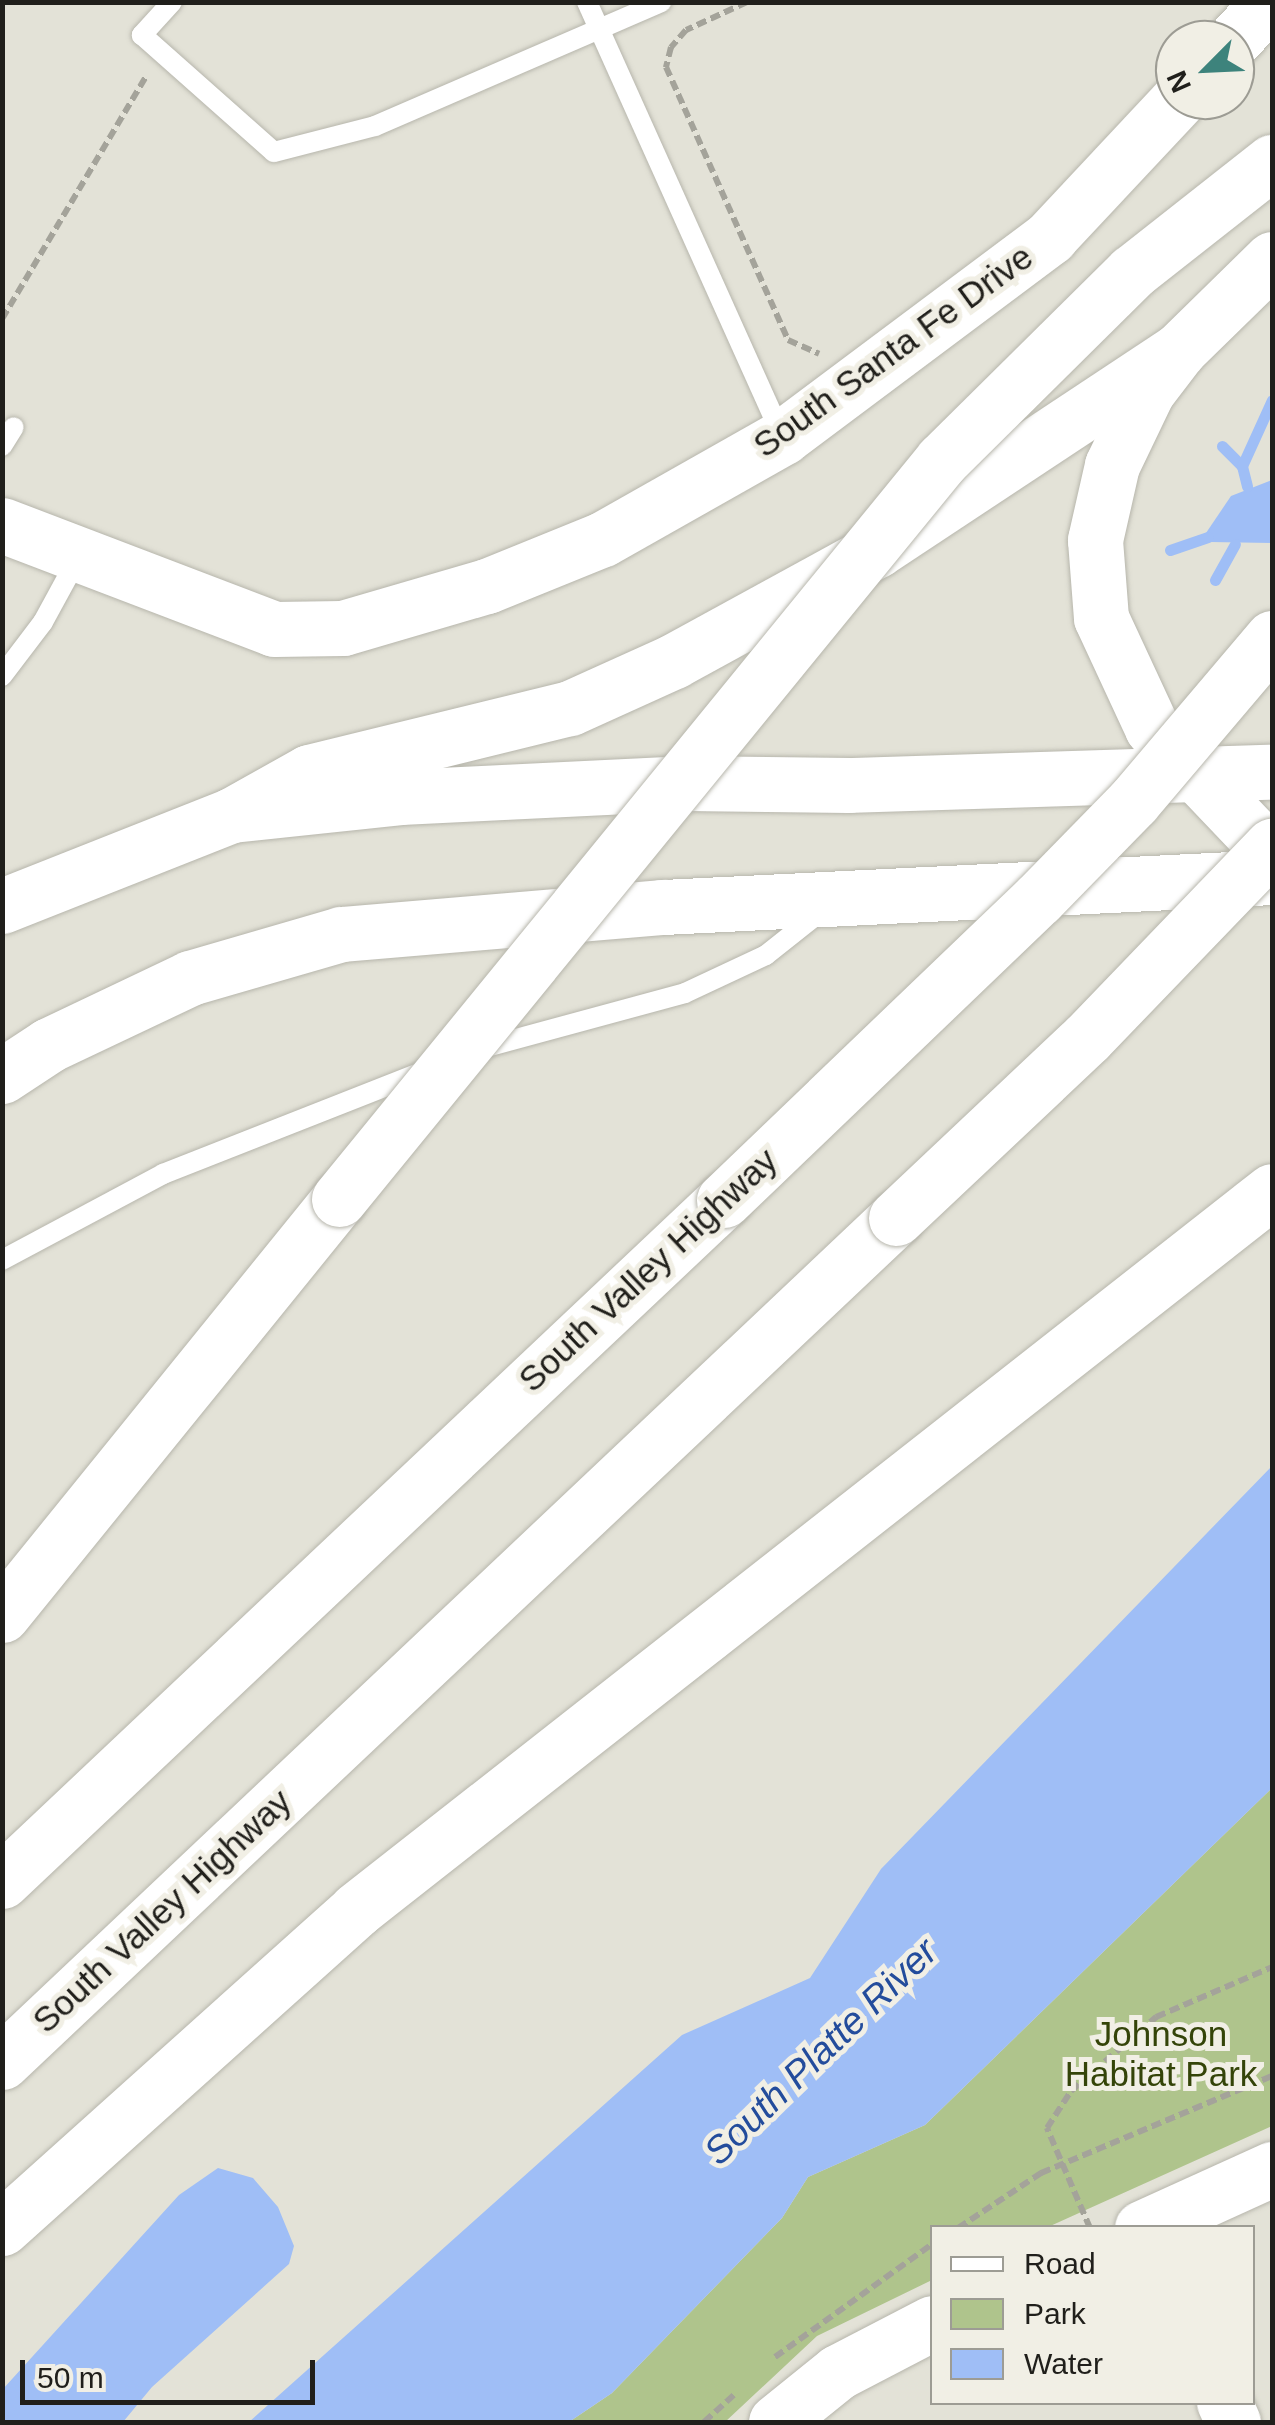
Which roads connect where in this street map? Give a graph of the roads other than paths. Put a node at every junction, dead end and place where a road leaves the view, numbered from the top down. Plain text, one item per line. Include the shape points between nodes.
1 (172, 2) edge
2 (587, 2) edge
3 (661, 2) edge
4 (600, 29) junction
5 (1159, 120) edge
6 (1272, 162) edge
7 (1272, 260) edge
8 (1179, 350) junction
9 (14, 428) dead end
10 (783, 437) junction
11 (2, 446) edge
12 (2, 524) edge
13 (80, 556) junction
14 (1272, 638) edge
15 (6, 668) edge
16 (1272, 772) edge
17 (1193, 773) junction
18 (232, 815) junction
19 (1272, 846) edge
20 (1272, 854) edge
21 (1272, 876) edge
22 (839, 898) junction
23 (2, 906) edge
24 (2, 1076) edge
25 (1272, 1191) edge
26 (2, 1260) edge
27 (2, 1614) edge
28 (2, 1881) edge
29 (2, 2062) edge
30 (1272, 2170) edge
31 (1149, 2225) edge
32 (2, 2228) edge
33 (930, 2325) edge
34 (776, 2422) edge

1 - 4 lane via 142,34 274,152 358,132
2 - 4 lane
3 - 4 lane
4 - 10 lane
5 - 10 main road, South Santa Fe Drive via 1050,238
6 - 27 main road, bridge via 1132,272 968,431
7 - 8 main road
8 - 17 main road via 1131,420 1112,465 1095,540 1100,618 1152,728
8 - 18 main road via 878,550 674,661 570,708 309,772
9 - 11 lane
10 - 13 main road, South Santa Fe Drive via 603,539 488,586 343,628 274,628
12 - 13 main road, South Santa Fe Drive
13 - 15 lane
14 - 28 main road, South Valley Highway, bridge via 1133,802 1040,898
16 - 17 main road
17 - 18 main road via 669,784 400,798
17 - 20 main road
18 - 23 main road
19 - 29 main road, South Valley Highway, bridge via 1132,994
21 - 22 main road
22 - 24 main road via 341,934 190,978 49,1045
22 - 26 lane via 766,955 686,994 519,1034 163,1174
25 - 32 main road via 356,1910
30 - 31 main road
33 - 34 main road via 838,2372

